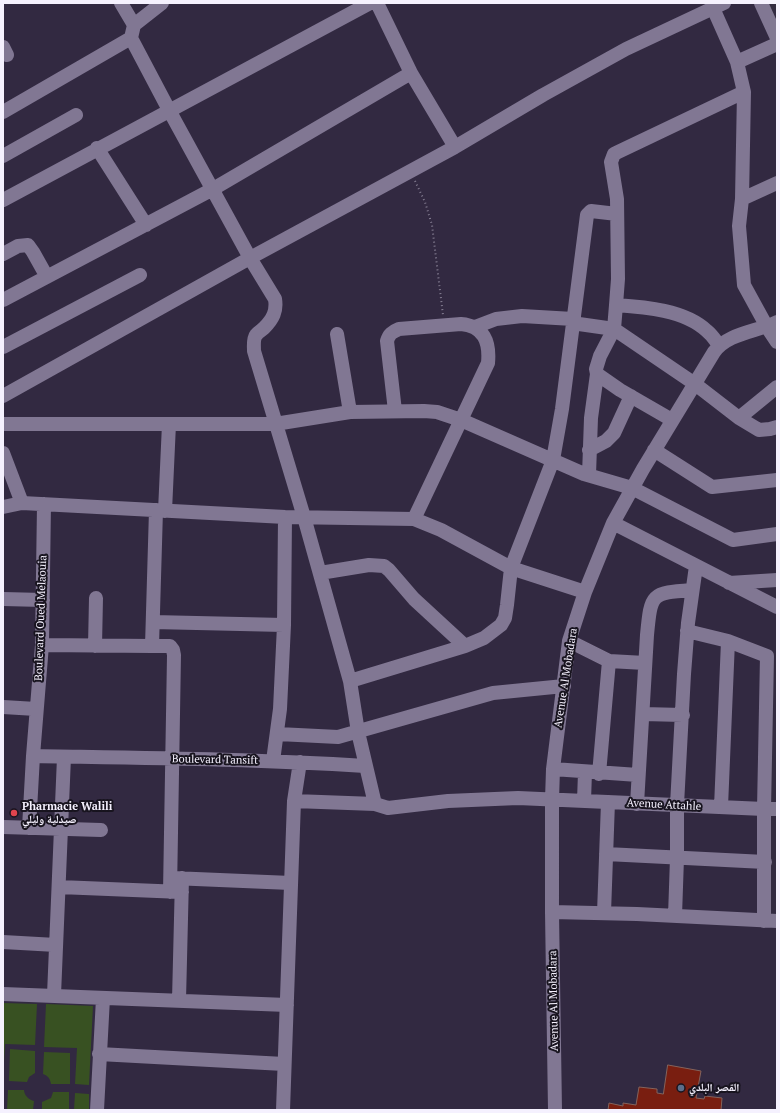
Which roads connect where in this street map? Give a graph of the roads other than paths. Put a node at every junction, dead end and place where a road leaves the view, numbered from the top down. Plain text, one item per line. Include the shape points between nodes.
1 (121, 3) edge
2 (162, 3) edge
3 (370, 3) edge
4 (374, 3) edge
5 (761, 3) edge
6 (719, 6) edge
7 (133, 32) junction
8 (777, 38) edge
9 (777, 44) edge
10 (737, 62) junction
11 (411, 73) junction
12 (744, 92) junction
13 (169, 110) junction
14 (3, 112) edge
15 (76, 115) dead end
16 (455, 147) junction
17 (97, 148) junction
18 (3, 156) edge
19 (777, 183) edge
20 (213, 189) junction
21 (742, 199) junction
22 (3, 200) edge
23 (617, 214) junction
24 (146, 225) junction
25 (3, 254) edge
26 (250, 258) junction
27 (140, 275) dead end
28 (47, 277) junction
29 (3, 300) edge
30 (616, 305) junction
31 (572, 321) junction
32 (772, 324) edge
33 (475, 327) junction
34 (614, 329) junction
35 (337, 334) dead end
36 (777, 342) edge
37 (719, 345) junction
38 (3, 347) edge
39 (597, 374) junction
40 (695, 384) junction
41 (777, 388) edge
42 (3, 396) edge
43 (631, 396) junction
44 (395, 411) junction
45 (350, 412) junction
46 (739, 418) junction
47 (461, 420) junction
48 (672, 420) junction
49 (3, 424) edge
50 (169, 424) junction
51 (276, 424) junction
52 (777, 427) edge
53 (590, 450) junction
54 (654, 450) junction
55 (3, 453) edge
56 (553, 460) junction
57 (589, 475) junction
58 (777, 480) edge
59 (632, 488) junction
60 (22, 503) junction
61 (44, 504) junction
62 (3, 506) edge
63 (161, 510) junction
64 (285, 517) junction
65 (304, 517) junction
66 (414, 519) junction
67 (613, 523) junction
68 (777, 535) edge
69 (696, 566) junction
70 (511, 568) junction
71 (320, 573) junction
72 (777, 580) edge
73 (729, 583) junction
74 (692, 590) junction
75 (585, 592) junction
76 (96, 598) dead end
77 (3, 599) edge
78 (43, 600) junction
79 (777, 607) edge
80 (153, 622) junction
81 (284, 625) junction
82 (687, 631) junction
83 (569, 641) junction
84 (728, 641) junction
85 (42, 645) junction
86 (95, 646) junction
87 (152, 646) junction
88 (465, 646) junction
89 (609, 661) junction
90 (645, 663) junction
91 (350, 681) junction
92 (564, 686) junction
93 (3, 707) edge
94 (36, 709) junction
95 (643, 714) junction
96 (683, 716) junction
97 (358, 732) junction
98 (278, 734) junction
99 (32, 756) junction
100 (64, 757) junction
101 (172, 759) junction
102 (273, 761) junction
103 (300, 762) junction
104 (365, 766) junction
105 (553, 769) junction
106 (585, 772) junction
107 (599, 774) junction
108 (638, 776) junction
109 (552, 800) junction
110 (294, 801) junction
111 (584, 801) junction
112 (608, 802) junction
113 (375, 804) junction
114 (636, 804) junction
115 (677, 805) junction
116 (721, 808) junction
117 (770, 809) edge
118 (3, 827) edge
119 (29, 828) junction
120 (62, 829) junction
121 (101, 830) dead end
122 (606, 854) junction
123 (677, 858) junction
124 (765, 862) junction
125 (291, 883) junction
126 (176, 885) junction
127 (59, 887) junction
128 (552, 912) junction
129 (604, 913) junction
130 (674, 916) junction
131 (771, 921) edge
132 (3, 942) edge
133 (56, 945) junction
134 (3, 994) edge
135 (54, 995) junction
136 (103, 998) junction
137 (179, 1000) junction
138 (287, 1005) junction
139 (99, 1054) junction
140 (284, 1064) junction
141 (97, 1110) edge
142 (283, 1110) edge
143 (555, 1110) edge

1 - 7 street
2 - 7 street
3 - 13 street
4 - 11 street via 378,5
5 - 8 street
6 - 10 street
6 - 16 street via 626,49
7 - 13 street
7 - 14 street
9 - 10 street
10 - 12 street
11 - 16 street
11 - 20 street
12 - 21 street
12 - 23 street via 614,154 611,162
13 - 17 street
13 - 20 street
15 - 18 street
16 - 26 street
17 - 22 street
17 - 24 street
19 - 21 street
20 - 24 street
20 - 26 street
21 - 32 street via 740,226 744,285
23 - 30 street
23 - 31 street via 588,212
24 - 28 street
25 - 28 street via 28,244
26 - 42 street
26 - 51 street via 275,299 275,312 270,321 256,334 254,345
27 - 38 street
28 - 29 street
30 - 34 street
30 - 37 street via 642,307 678,315 707,331
31 - 33 street via 522,316 496,319
31 - 34 street
31 - 56 street via 562,409
32 - 36 street
32 - 37 street via 727,339
33 - 44 street via 461,324 399,329 389,336 387,342
33 - 47 street via 486,340 488,363
34 - 39 street via 600,356
34 - 40 street
35 - 45 street
37 - 40 street, Avenue Al Mobadara
39 - 43 street
39 - 53 street via 592,400
40 - 46 street
40 - 48 street, Avenue Al Mobadara
41 - 46 street
43 - 48 street
43 - 53 street via 614,433
44 - 45 street
44 - 47 street via 437,412
45 - 51 street
46 - 52 street via 759,430
47 - 56 street
47 - 66 street
48 - 54 street, Avenue Al Mobadara
49 - 50 street
50 - 51 street
50 - 63 street
51 - 65 street
53 - 57 street
54 - 58 street via 712,487
54 - 59 street, Avenue Al Mobadara
55 - 60 street
56 - 57 street
56 - 70 street
57 - 59 street
59 - 67 street, Avenue Al Mobadara
59 - 68 street via 733,540
60 - 61 street
60 - 62 street
61 - 63 street
61 - 78 street, Boulevard Oued Melaouia
63 - 64 street
63 - 80 street
64 - 65 street
64 - 81 street
65 - 66 street
65 - 71 street
66 - 70 street via 441,530
67 - 69 street
67 - 75 street, Avenue Al Mobadara
69 - 73 street
69 - 74 street
70 - 75 street
70 - 88 street via 508,605 501,625 484,638
71 - 88 street via 369,565 384,566 414,599
71 - 91 street
72 - 73 street
73 - 79 street
74 - 82 street
74 - 90 street via 670,591 653,600 648,618
75 - 83 street, Avenue Al Mobadara
76 - 86 street
77 - 78 street
78 - 85 street, Boulevard Oued Melaouia
80 - 81 street
80 - 87 street
81 - 98 street
82 - 84 street
82 - 96 street
83 - 89 street
83 - 92 street, Avenue Al Mobadara
84 - 116 street
84 - 117 street via 767,656
85 - 86 street
85 - 94 street, Boulevard Oued Melaouia
86 - 87 street
87 - 101 street via 167,646 173,650
88 - 91 street
89 - 90 street
89 - 107 street
90 - 95 street
91 - 97 street
92 - 97 street via 493,693
92 - 105 street, Avenue Al Mobadara
93 - 94 street
94 - 99 street, Boulevard Oued Melaouia
95 - 96 street
95 - 108 street
96 - 115 street
97 - 98 street via 338,737
97 - 104 street
98 - 102 street
99 - 100 street, Boulevard Tansift
99 - 119 street, Boulevard Oued Melaouia
100 - 101 street, Boulevard Tansift
100 - 120 street
101 - 102 street, Boulevard Tansift
101 - 126 street
102 - 103 street, Boulevard Tansift
103 - 104 street, Boulevard Tansift
103 - 110 street
104 - 113 street
105 - 106 street
105 - 109 street, Avenue Al Mobadara
106 - 107 street
106 - 111 street
107 - 108 street
108 - 114 street
109 - 111 street, Avenue Attahle
109 - 113 street, Avenue Attahle via 496,798 388,808
109 - 128 street, Avenue Al Mobadara
110 - 113 street, Avenue Attahle
110 - 125 street
111 - 112 street, Avenue Attahle
112 - 114 street, Avenue Attahle
112 - 122 street
114 - 115 street, Avenue Attahle
115 - 116 street, Avenue Attahle
115 - 123 street
116 - 117 street, Avenue Attahle
117 - 124 street
118 - 119 street
119 - 120 street
120 - 121 street
120 - 127 street
122 - 123 street
122 - 129 street
123 - 124 street
123 - 130 street
124 - 131 street
125 - 126 street
125 - 138 street
126 - 127 street
126 - 137 street
127 - 133 street
128 - 129 street
128 - 143 street, Avenue Al Mobadara
129 - 130 street
130 - 131 street
132 - 133 street
133 - 135 street
134 - 135 street
135 - 136 street
136 - 137 street
136 - 139 street
137 - 138 street
138 - 140 street
139 - 140 street
139 - 141 street
140 - 142 street

